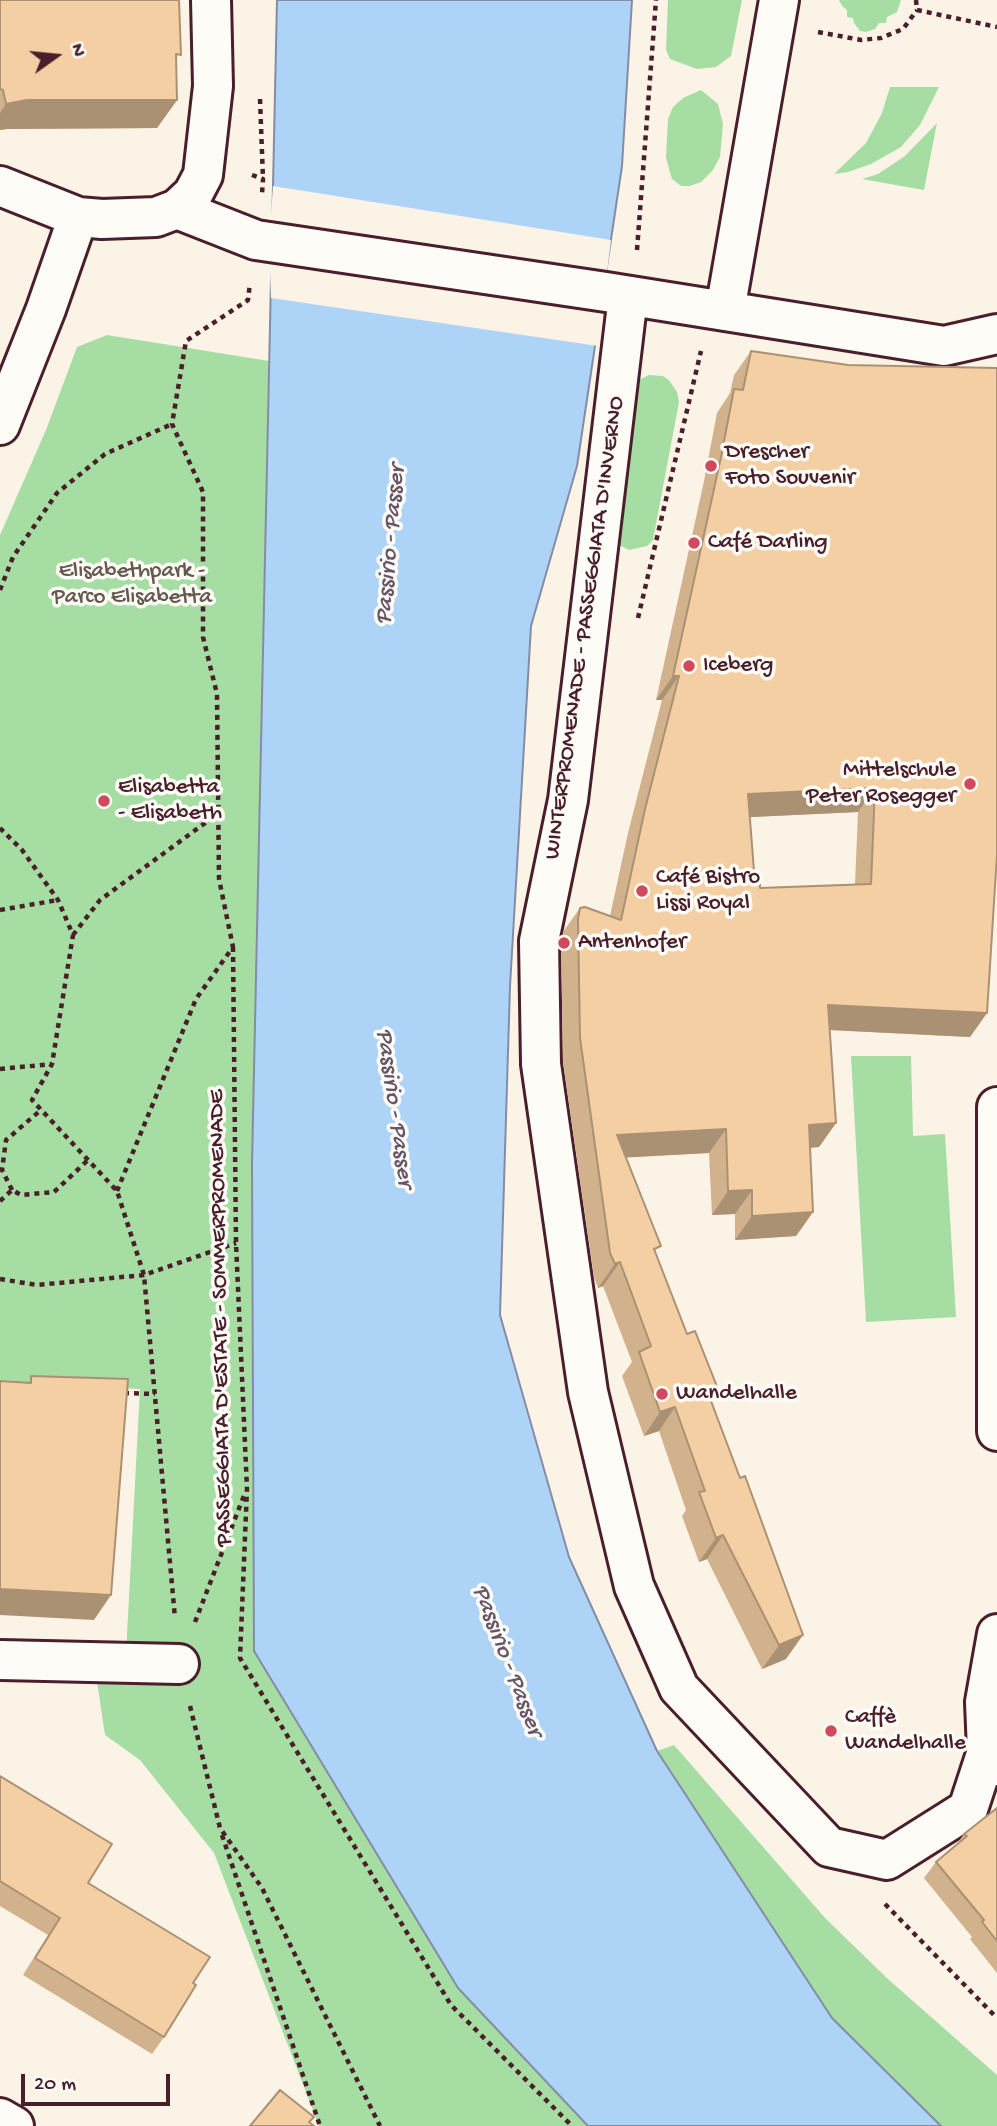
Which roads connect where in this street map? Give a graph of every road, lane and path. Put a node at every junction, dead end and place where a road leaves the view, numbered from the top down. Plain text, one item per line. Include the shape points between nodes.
1 (211, 0) edge
2 (656, 0) edge
3 (916, 0) edge
4 (917, 10) junction
5 (777, 12) edge
6 (997, 27) edge
7 (252, 175) dead end
8 (0, 186) edge
9 (263, 187) dead end
10 (177, 209) junction
11 (78, 217) junction
12 (623, 295) junction
13 (248, 300) dead end
14 (718, 310) junction
15 (997, 334) edge
16 (172, 424) junction
17 (0, 425) edge
18 (0, 590) edge
19 (636, 629) dead end
20 (217, 815) junction
21 (0, 828) edge
22 (58, 900) junction
23 (0, 910) edge
24 (73, 935) junction
25 (233, 947) junction
26 (52, 1064) junction
27 (0, 1069) edge
28 (997, 1107) edge
29 (42, 1110) junction
30 (88, 1160) junction
31 (12, 1190) junction
32 (117, 1191) junction
33 (0, 1201) edge
34 (236, 1243) junction
35 (144, 1275) junction
36 (0, 1279) edge
37 (116, 1393) edge
38 (155, 1394) junction
39 (997, 1431) edge
40 (247, 1489) junction
41 (997, 1634) edge
42 (0, 1660) edge
43 (179, 1664) junction
44 (992, 1759) edge
45 (220, 1828) junction
46 (829, 1847) junction
47 (997, 2018) edge
48 (0, 2118) edge
49 (13, 2126) edge
50 (320, 2126) edge
51 (380, 2126) edge
52 (572, 2126) edge

1 - 10 street via 213,86 206,157 193,194
2 - 12 path
3 - 4 path
4 - 5 path via 903,29 861,40
4 - 6 path
5 - 14 street
7 - 9 path via 263,179
8 - 11 street
10 - 11 street via 134,219
10 - 12 street via 263,242
11 - 17 street
12 - 14 street
12 - 46 street, WINTERPROMENADE - PASSEGGIATA D'INVERNO via 570,786 539,941 541,1064 588,1392 634,1586 679,1688
13 - 16 path via 186,341
14 - 15 street via 944,346
14 - 19 path
16 - 18 path via 105,453 57,493 13,557
16 - 20 path, PASSEGGIATA D'ESTATE - SOMMERPROMENADE via 203,492 204,637 217,694
20 - 24 path via 100,900
20 - 25 path, PASSEGGIATA D'ESTATE - SOMMERPROMENADE via 219,879
21 - 22 path
22 - 23 path
22 - 24 path
24 - 26 path
25 - 32 path via 195,999
25 - 34 path, PASSEGGIATA D'ESTATE - SOMMERPROMENADE
26 - 27 path
26 - 29 path via 32,1100
28 - 39 street
29 - 30 path
29 - 31 path via 6,1140 2,1170
30 - 31 path via 54,1192 21,1195
30 - 32 path
31 - 33 path
32 - 35 path
34 - 35 path
34 - 40 path, PASSEGGIATA D'ESTATE - SOMMERPROMENADE
35 - 36 path via 37,1285
35 - 38 path
37 - 38 path
38 - 43 path
40 - 43 path
40 - 52 path, PASSEGGIATA D'ESTATE - SOMMERPROMENADE via 240,1658 452,2005
41 - 44 street via 985,1702
42 - 43 street
43 - 45 path
44 - 46 street via 968,1809 887,1860
45 - 50 path
45 - 51 path via 262,1888
46 - 47 path
48 - 49 street

